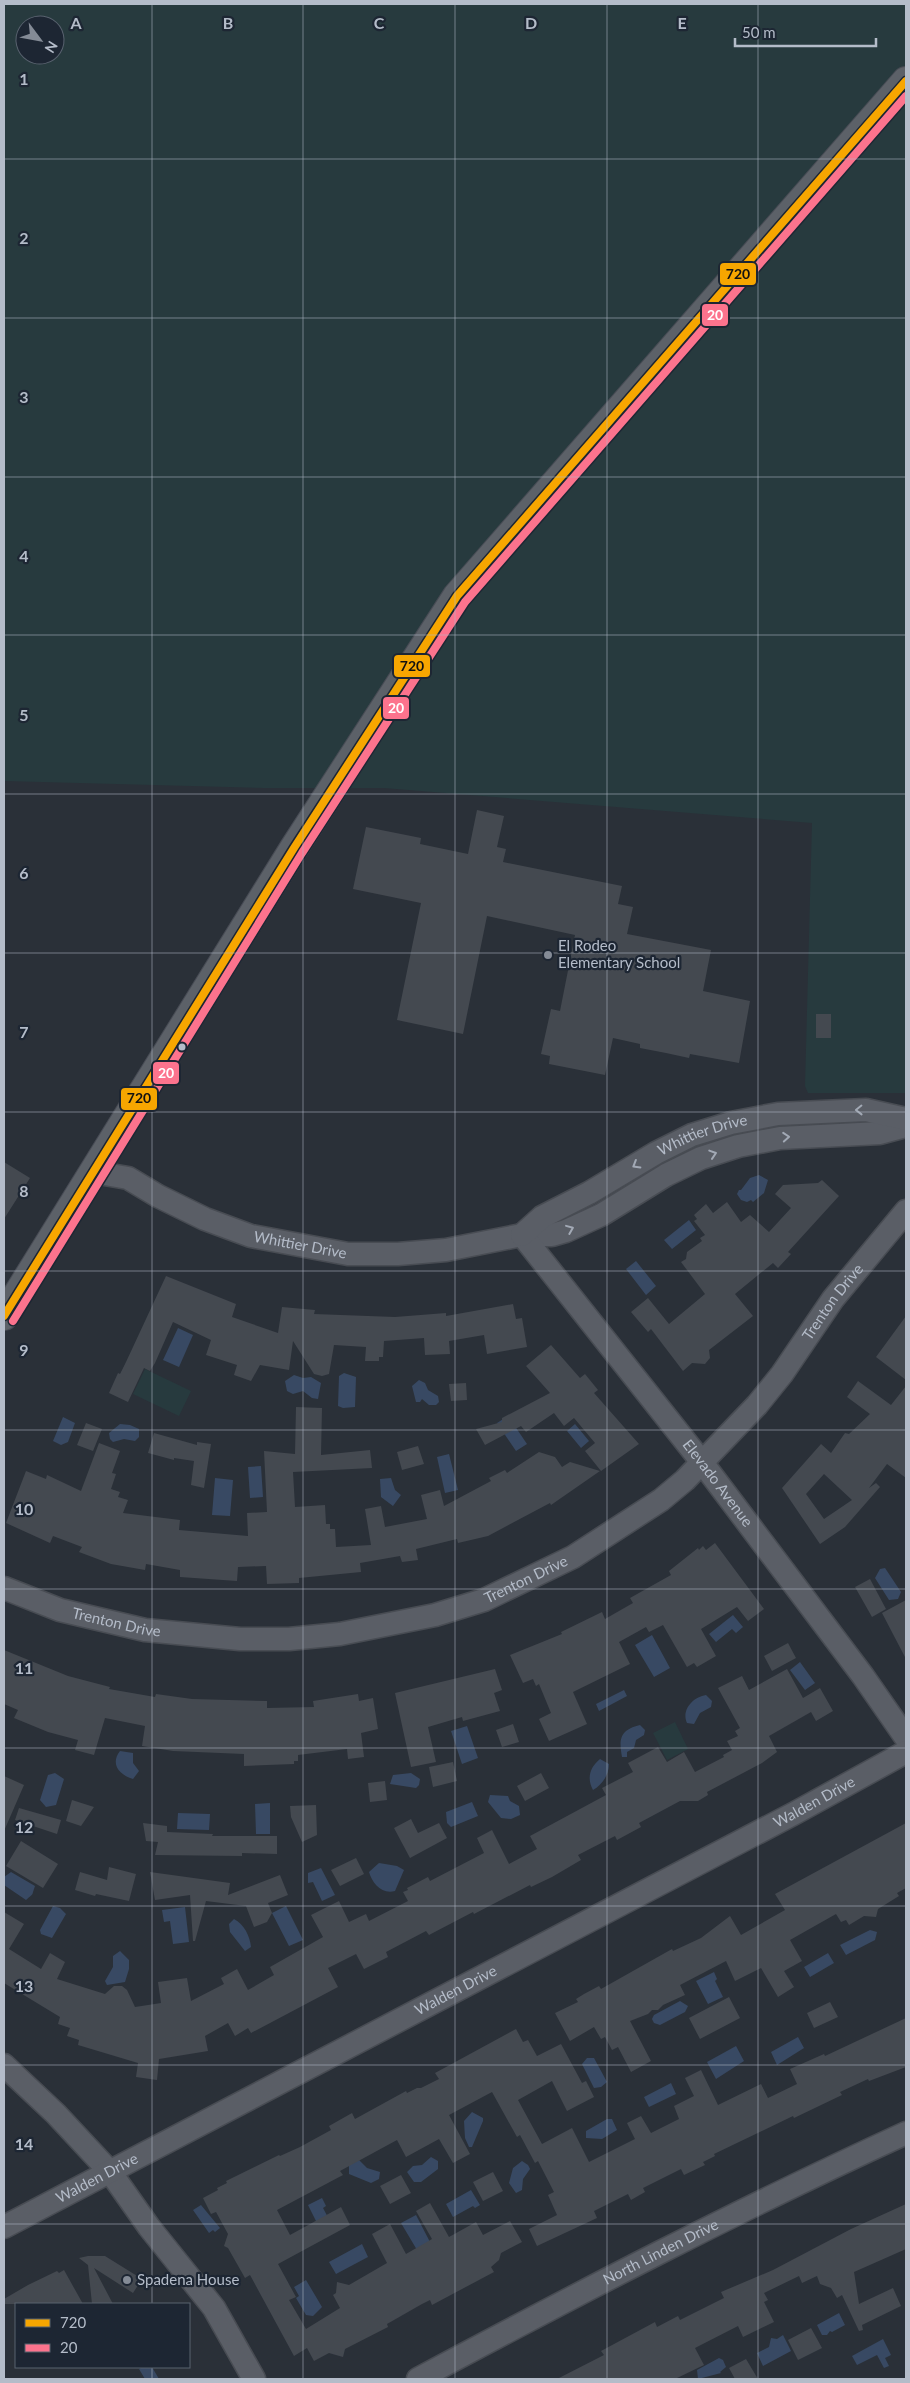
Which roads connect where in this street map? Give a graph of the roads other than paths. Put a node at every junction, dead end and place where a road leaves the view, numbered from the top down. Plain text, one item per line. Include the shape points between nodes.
1 (906, 81) edge
2 (906, 1118) edge
3 (906, 1126) edge
4 (93, 1172) junction
5 (906, 1211) edge
6 (522, 1236) junction
7 (4, 1316) edge
8 (701, 1461) junction
9 (4, 1588) edge
10 (906, 1738) edge
11 (906, 1752) edge
12 (4, 2065) edge
13 (906, 2133) edge
14 (111, 2172) junction
15 (4, 2227) edge
16 (254, 2379) edge
17 (418, 2379) edge

1 - 4 main road via 457,596 289,857
2 -> 6 street, Whittier Drive via 866,1110 778,1114 731,1123 692,1135 656,1153 542,1217
6 -> 3 street, Whittier Drive via 566,1231 601,1215 666,1175 701,1158 738,1146 780,1138 880,1133
4 - 6 street, Whittier Drive via 128,1178 206,1219 251,1236 348,1254 446,1250
4 - 7 main road
5 - 8 street, Trenton Drive via 833,1299 757,1405
6 - 8 street, Elevado Avenue
8 - 9 street, Trenton Drive via 661,1500 573,1557 484,1600 435,1615 340,1634 240,1639 145,1630 60,1610
8 - 10 street, Elevado Avenue
11 - 14 street, Walden Drive
12 - 14 street
13 - 17 street, North Linden Drive via 644,2259
14 - 15 street, Walden Drive
14 - 16 street via 149,2227 214,2308

